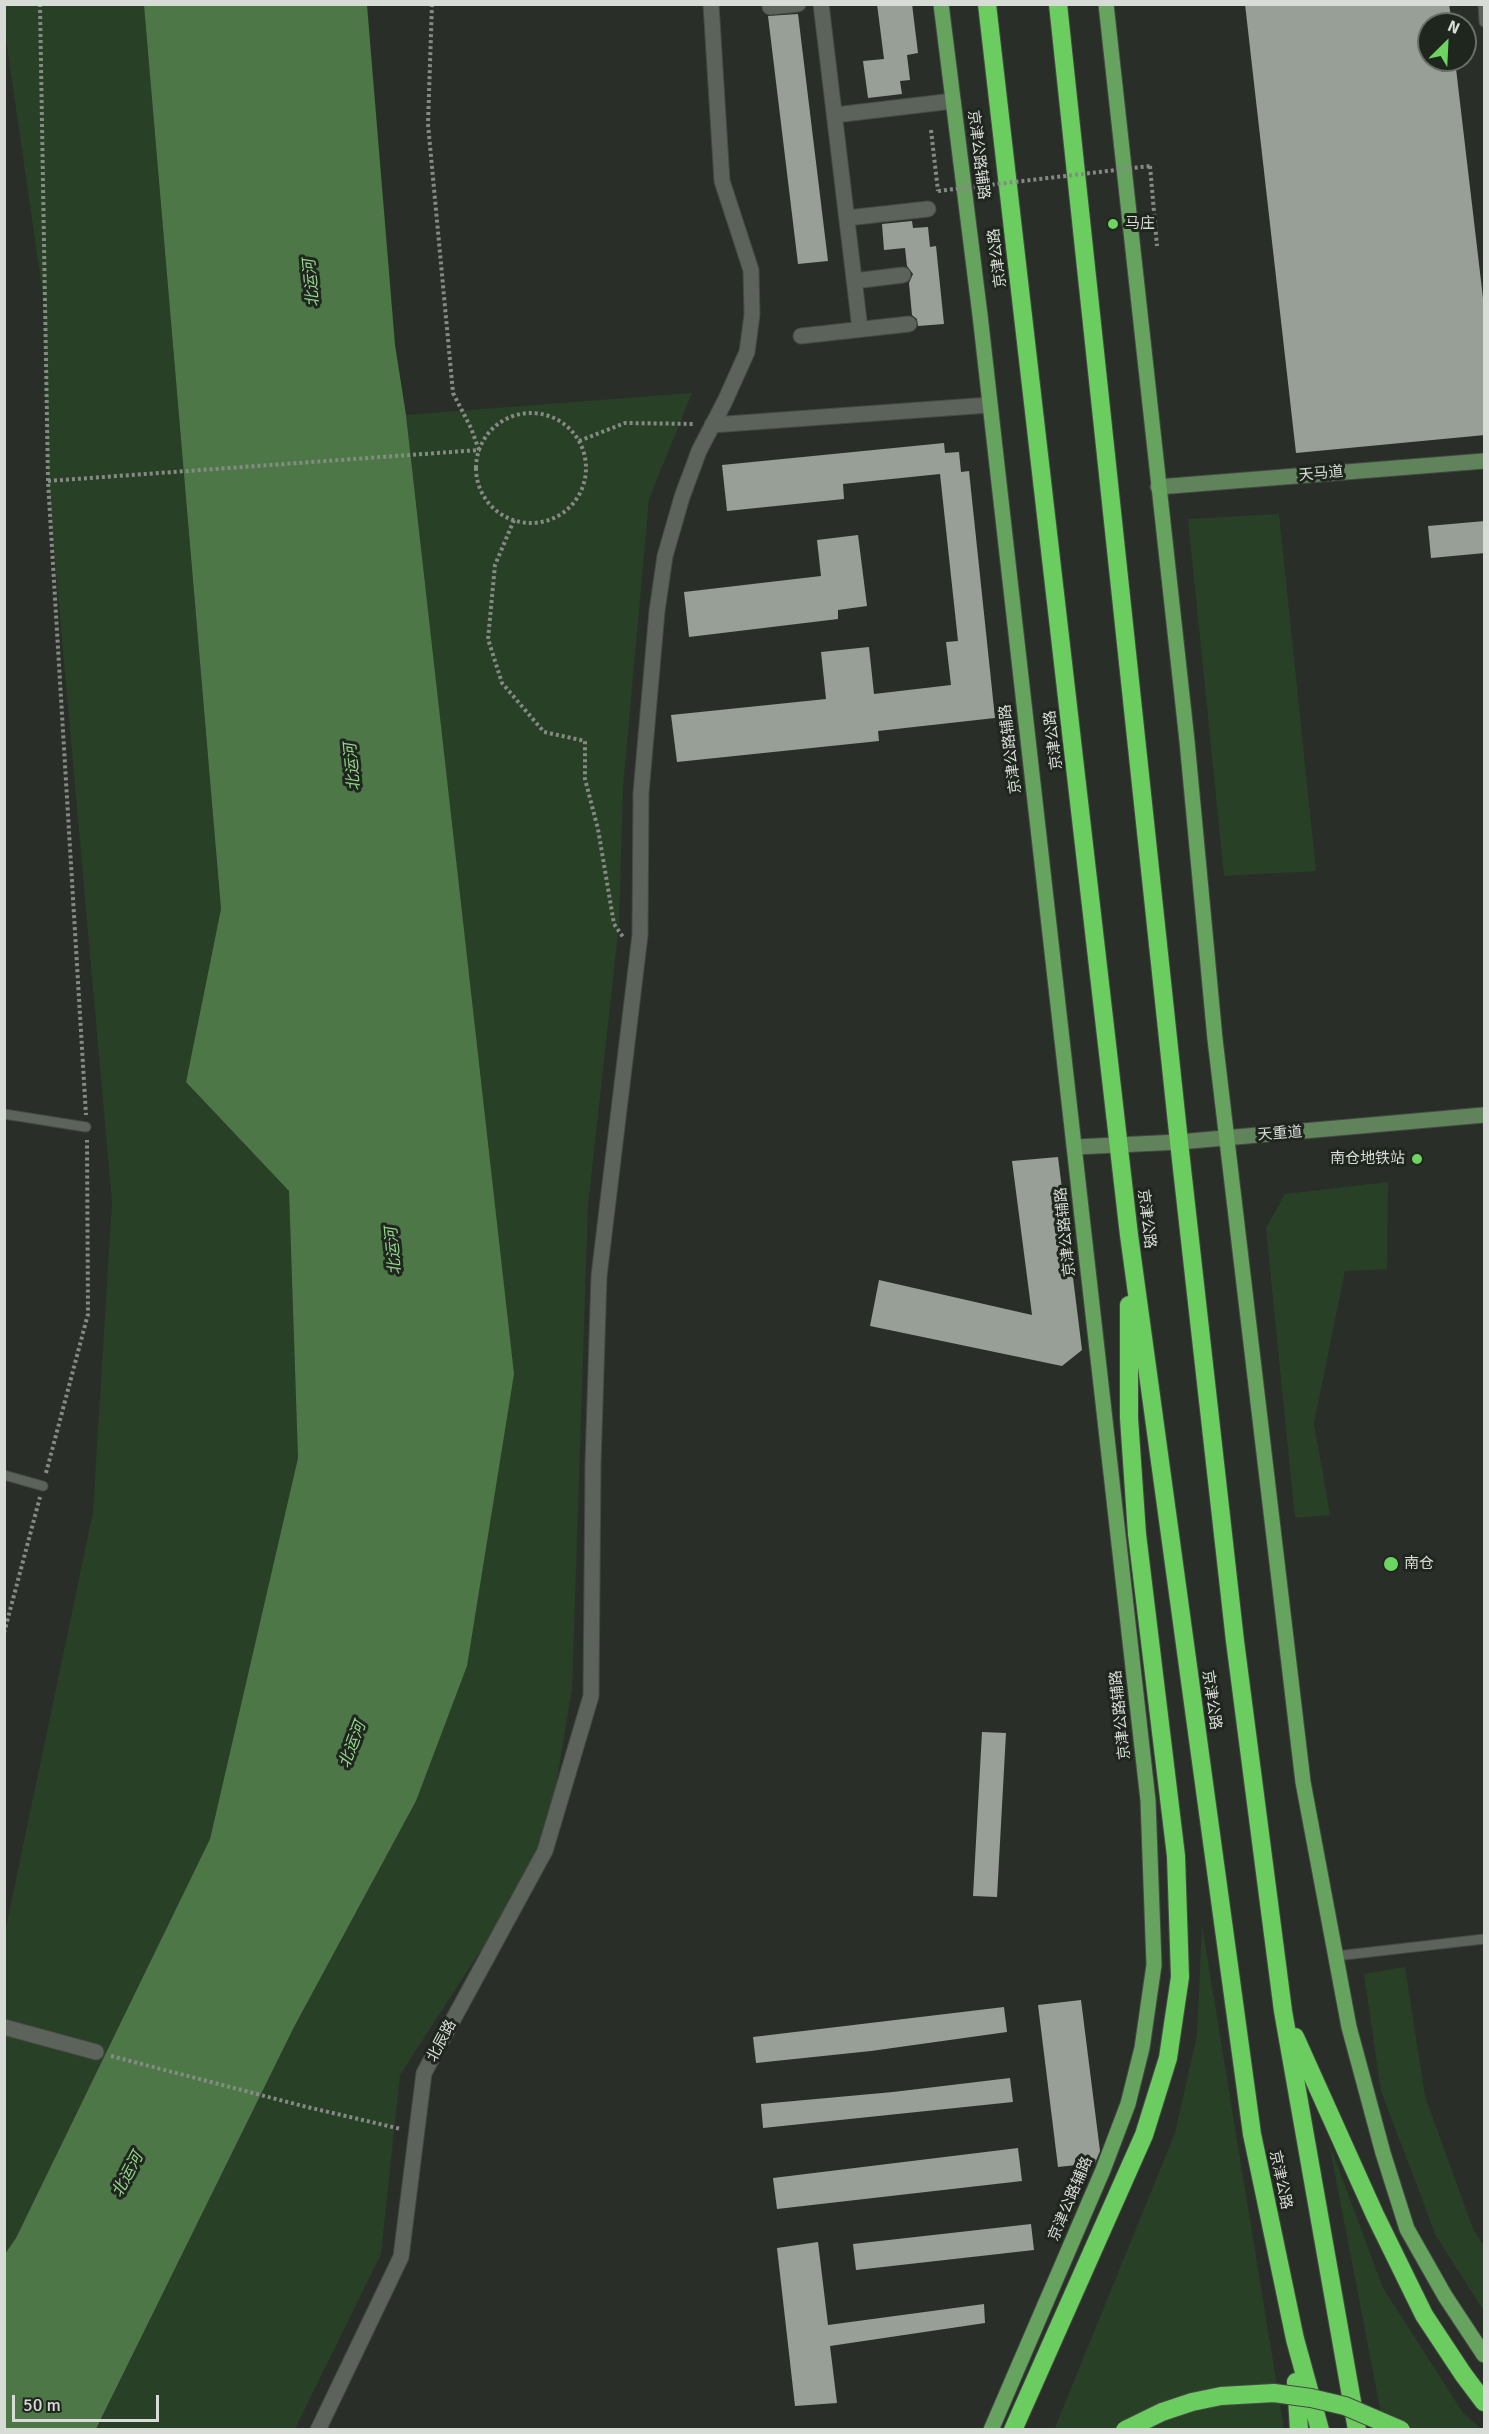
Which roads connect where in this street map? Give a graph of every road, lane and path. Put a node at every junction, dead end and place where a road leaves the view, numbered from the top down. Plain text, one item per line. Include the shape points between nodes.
1 (40, 4) edge
2 (432, 4) edge
3 (711, 4) edge
4 (798, 4) edge
5 (821, 4) edge
6 (942, 4) edge
7 (987, 4) edge
8 (1058, 4) edge
9 (1106, 4) edge
10 (1483, 4) edge
11 (770, 7) dead end
12 (1485, 22) edge
13 (953, 101) junction
14 (835, 115) junction
15 (931, 130) dead end
16 (928, 209) dead end
17 (847, 218) junction
18 (1158, 246) dead end
19 (903, 275) dead end
20 (854, 281) junction
21 (909, 324) dead end
22 (860, 329) junction
23 (801, 336) dead end
24 (989, 405) junction
25 (712, 425) junction
26 (579, 441) junction
27 (478, 450) junction
28 (1485, 461) edge
29 (48, 480) junction
30 (1158, 487) junction
31 (514, 520) junction
32 (637, 957) junction
33 (4, 1114) edge
34 (1485, 1115) edge
35 (86, 1127) junction
36 (1227, 1137) junction
37 (1179, 1142) junction
38 (1119, 1146) junction
39 (1075, 1147) junction
40 (1129, 1234) junction
41 (4, 1475) edge
42 (43, 1486) junction
43 (4, 1633) edge
44 (1485, 1939) edge
45 (1336, 1956) junction
46 (1283, 2011) junction
47 (4, 2027) edge
48 (96, 2052) joint
49 (417, 2132) junction
50 (1295, 2338) junction
51 (1485, 2355) edge
52 (1463, 2374) junction
53 (1485, 2402) edge
54 (1485, 2416) edge
55 (318, 2430) edge
56 (991, 2430) edge
57 (1013, 2430) edge
58 (1125, 2430) edge
59 (1299, 2430) edge
60 (1320, 2430) edge
61 (1357, 2430) edge
62 (1401, 2430) edge

1 - 29 path
2 - 27 path via 428,124 453,393
3 - 25 street, 北辰路 via 722,181 751,270 752,315 747,352
4 - 11 street
5 - 14 street
6 - 13 main road, 京津公路辅路
7 - 38 highway, 京津公路
8 - 37 highway, 京津公路
9 - 30 main road
10 - 12 lane
13 - 14 street
13 - 24 main road, 京津公路辅路
14 - 17 street
15 - 18 path, bridge via 938,190 1150,166
16 - 17 street
17 - 20 street
19 - 20 street
20 - 22 street
21 - 22 street
22 - 23 street
24 - 25 street
24 - 39 main road, 京津公路辅路
25 - 26 path via 625,423
25 - 32 street, 北辰路 via 682,497 665,556 657,611 641,793
26 - 27 path via 552,417 535,413 500,422
26 - 31 path via 585,475 580,493 570,507 555,518 537,523
27 - 29 path
27 - 31 path via 478,486 487,502 501,515
28 - 30 street, 天马道
29 - 35 path
30 - 36 main road
31 - 32 path via 495,565 488,639 502,683 544,732 585,741 585,779 614,924
32 - 49 street, 北辰路 via 599,1276 591,1696 544,1851 424,2073
33 - 35 lane
34 - 36 street, 天重道
35 - 42 path via 88,1314
36 - 37 street, 天重道
36 - 45 main road via 1303,1782
37 - 38 street, 天重道
37 - 46 highway, 京津公路 via 1235,1641
38 - 39 street, 天重道
38 - 40 highway, 京津公路
39 - 56 main road, 京津公路辅路 via 1148,1800 1154,1965 1128,2104
40 - 50 highway, 京津公路 via 1252,2134
40 - 57 highway via 1129,1418 1137,1534 1176,1856 1180,1977 1168,2058 1144,2135
41 - 42 lane
42 - 43 path
44 - 45 lane
45 - 51 main road via 1349,2028 1407,2229
46 - 52 highway via 1424,2315
46 - 61 highway, 京津公路
47 - 48 street
48 - 49 path
49 - 55 street, 北辰路 via 401,2257
50 - 59 highway
50 - 60 highway, 京津公路
52 - 53 highway
52 - 54 highway
58 - 62 highway, bridge via 1192,2402 1274,2393 1345,2406

